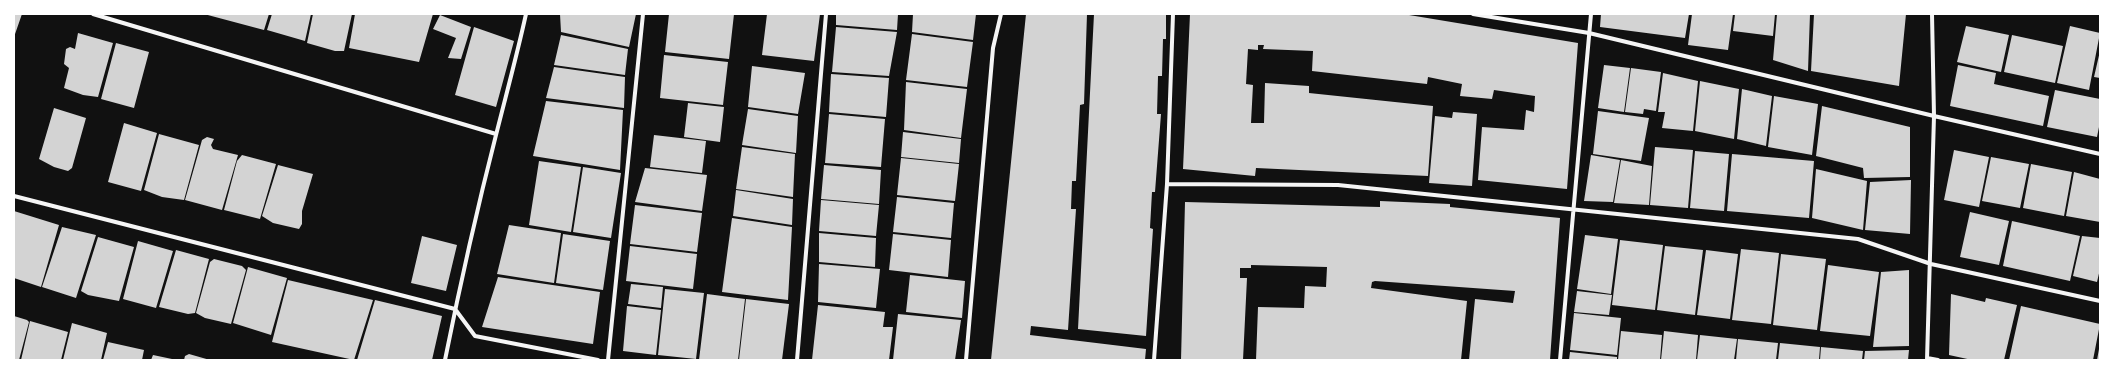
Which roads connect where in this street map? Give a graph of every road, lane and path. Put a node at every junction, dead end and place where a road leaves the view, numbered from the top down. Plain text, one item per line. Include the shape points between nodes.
1 (93, 14) edge
2 (526, 14) edge
3 (643, 14) edge
4 (826, 14) edge
5 (1001, 14) edge
6 (1173, 14) edge
7 (1474, 14) edge
8 (1591, 14) edge
9 (1932, 14) edge
10 (1589, 33) junction
11 (1934, 116) junction
12 (496, 134) junction
13 (2100, 154) edge
14 (1167, 184) junction
15 (14, 196) edge
16 (1574, 210) junction
17 (1931, 264) junction
18 (2100, 301) edge
19 (455, 309) junction
20 (1927, 359) edge
21 (445, 360) edge
22 (598, 360) edge
23 (608, 360) edge
24 (797, 360) edge
25 (966, 360) edge
26 (1154, 360) edge
27 (1560, 360) edge
28 (1938, 360) edge

1 - 12 street
2 - 12 street
3 - 23 street
4 - 24 street
5 - 25 street via 993,48
6 - 14 street
7 - 10 street
8 - 10 street
9 - 11 street
10 - 11 street
10 - 16 street
11 - 13 street
11 - 17 street
12 - 19 street
14 - 16 street via 1338,185
14 - 26 street
15 - 19 street
16 - 17 street via 1858,239
16 - 27 street
17 - 18 street
17 - 20 street
19 - 21 street
19 - 22 street via 475,336
20 - 28 street

